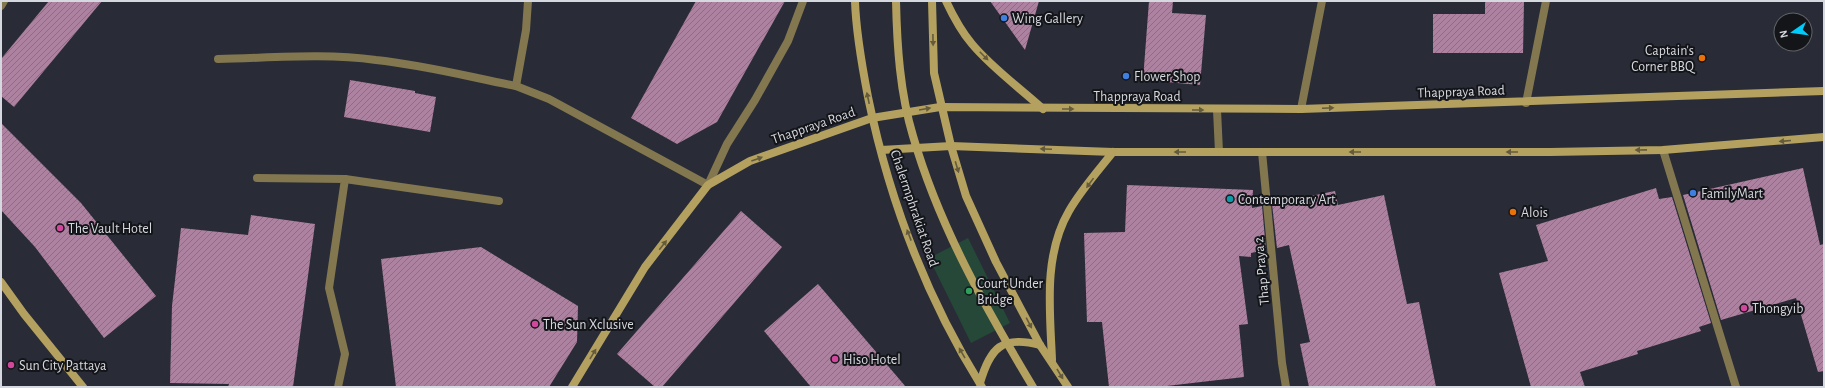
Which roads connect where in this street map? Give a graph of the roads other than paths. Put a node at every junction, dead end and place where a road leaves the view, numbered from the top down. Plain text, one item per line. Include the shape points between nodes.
1 (4, 1) edge
2 (528, 1) edge
3 (803, 1) edge
4 (855, 1) edge
5 (896, 1) edge
6 (932, 1) edge
7 (946, 1) edge
8 (1322, 1) edge
9 (1546, 1) edge
10 (1, 6) edge
11 (218, 59) dead end
12 (516, 86) junction
13 (1824, 91) edge
14 (1526, 103) junction
15 (940, 107) junction
16 (1044, 109) junction
17 (1301, 109) junction
18 (1217, 110) junction
19 (872, 118) junction
20 (1824, 138) edge
21 (950, 146) junction
22 (881, 150) junction
23 (1663, 150) junction
24 (1113, 152) junction
25 (1219, 152) junction
26 (1262, 152) junction
27 (257, 178) dead end
28 (345, 179) junction
29 (708, 186) junction
30 (499, 201) dead end
31 (1, 282) edge
32 (1040, 345) junction
33 (1052, 360) junction
34 (981, 385) edge
35 (83, 387) edge
36 (338, 387) edge
37 (572, 387) edge
38 (1033, 387) edge
39 (1068, 387) edge
40 (1286, 387) edge
41 (1736, 387) edge

1 - 10 street
2 - 12 street via 526,30
3 - 29 street via 788,41 755,100 726,144
19 -> 4 main road, Chalermphrakiat Road via 862,65
5 - 38 main road, bridge via 903,89 913,136 933,196 959,256
6 -> 15 main road via 934,73
7 -> 16 main road via 972,44
8 - 17 street
9 - 14 street
11 - 12 street via 335,56 456,73
12 - 29 street via 549,99
13 - 14 main road, Thappraya Road
17 -> 14 main road, Thappraya Road
15 - 16 main road, Thappraya Road
19 -> 15 main road, Thappraya Road
15 - 21 main road
16 -> 18 main road, Thappraya Road
17 - 18 main road, Thappraya Road
18 - 25 street
19 - 22 main road, Chalermphrakiat Road
29 -> 19 main road, Thappraya Road via 750,161
20 -> 23 main road
21 - 22 main road
24 -> 21 main road
21 -> 32 main road via 966,196 996,262
34 -> 22 main road, Chalermphrakiat Road via 946,326 925,277 889,184
23 -> 26 main road
23 - 41 street
25 -> 24 main road
24 -> 33 main road via 1069,210 1054,247 1049,291
25 - 26 main road
26 - 40 street, Thap Praya 2
27 - 28 street
28 - 30 street
28 - 36 street via 329,288 345,354
37 -> 29 main road, Thappraya Road via 646,267
31 - 35 main road
32 - 33 main road
32 - 34 main road via 1017,340 1000,346 987,361
33 -> 39 main road

